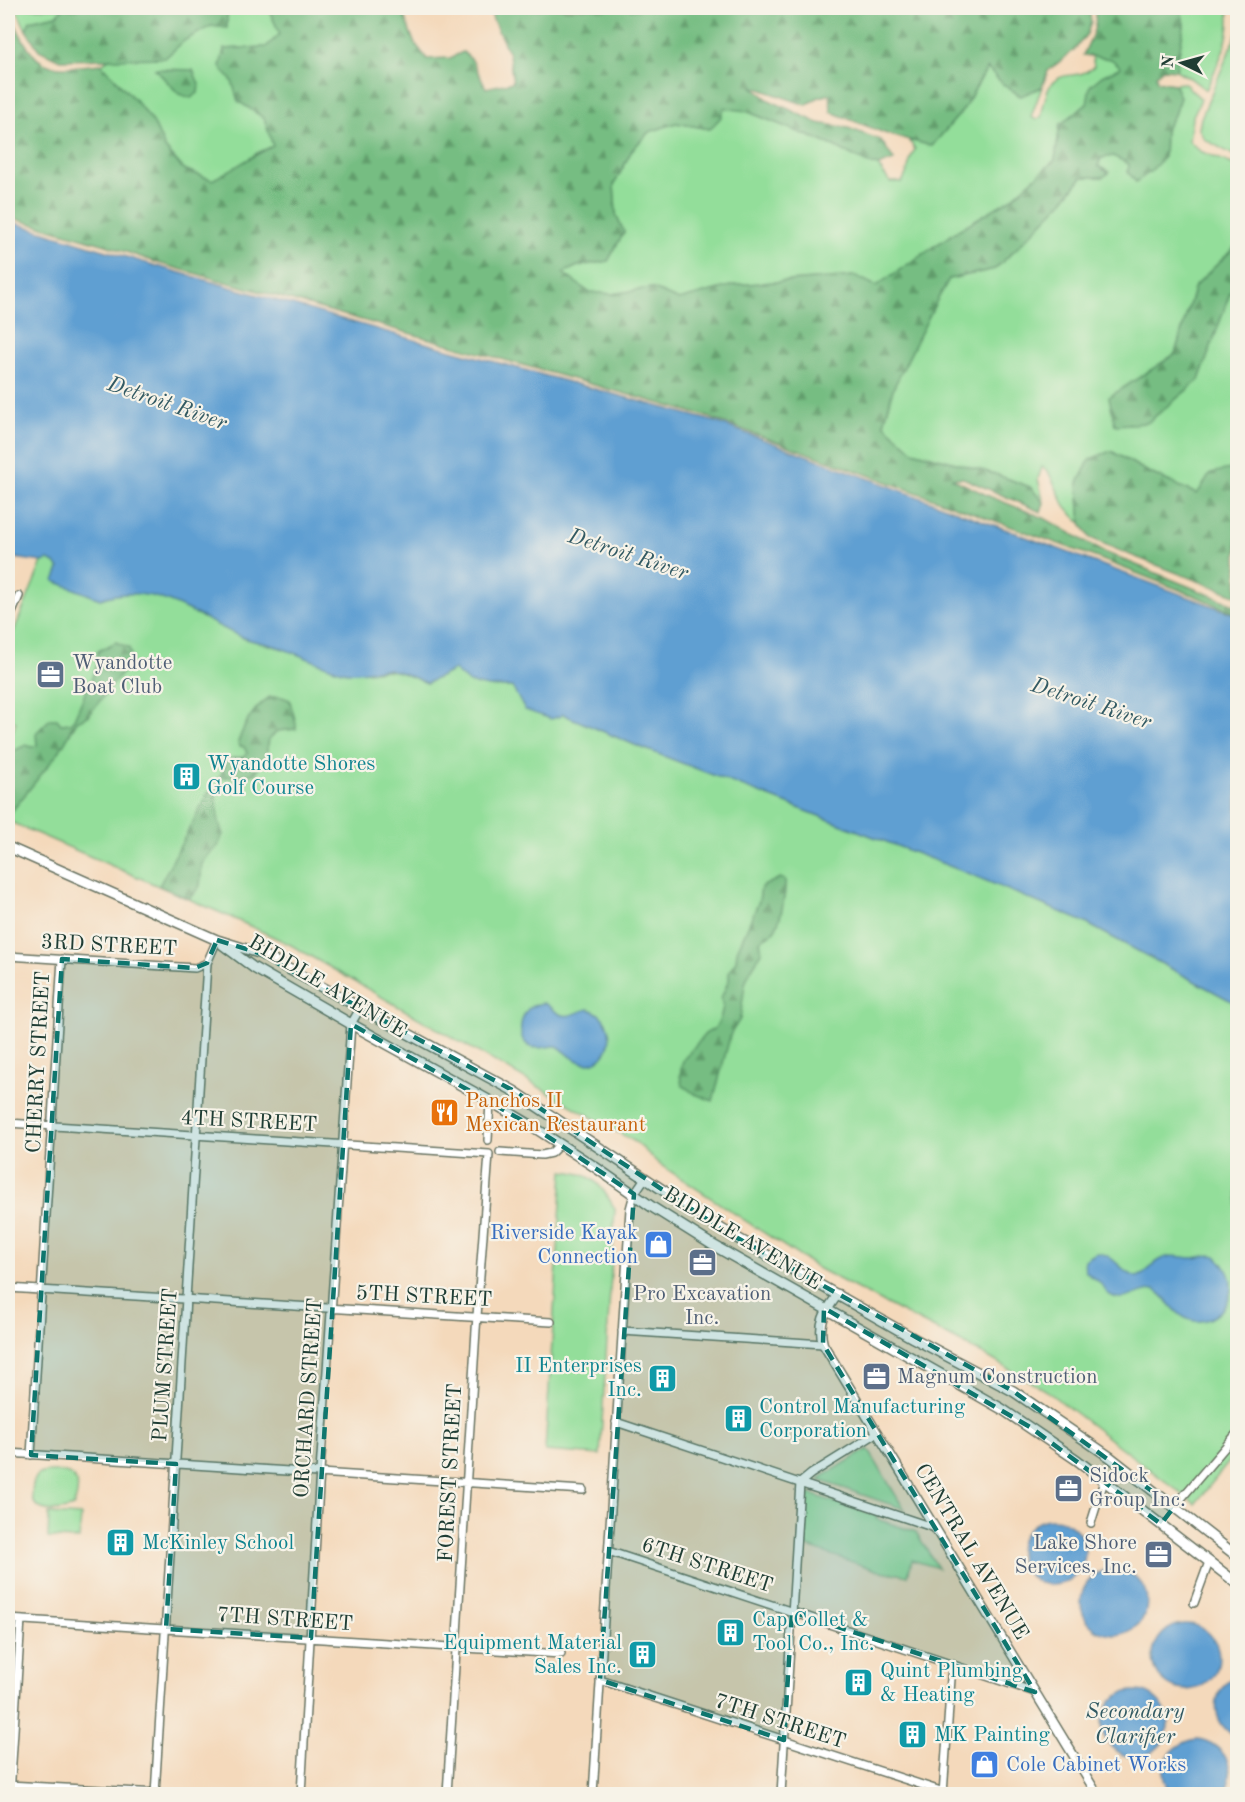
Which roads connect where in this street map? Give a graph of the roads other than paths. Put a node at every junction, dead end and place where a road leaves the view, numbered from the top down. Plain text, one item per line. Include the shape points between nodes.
1 (19, 596) dead end
2 (8, 622) edge
3 (8, 847) edge
4 (217, 940) junction
5 (8, 956) edge
6 (62, 959) junction
7 (207, 963) junction
8 (361, 1007) junction
9 (351, 1024) junction
10 (490, 1101) junction
11 (8, 1123) edge
12 (52, 1126) junction
13 (197, 1135) junction
14 (488, 1140) dead end
15 (342, 1143) junction
16 (560, 1144) junction
17 (500, 1152) dead end
18 (489, 1154) joint
19 (645, 1178) junction
20 (634, 1194) junction
21 (8, 1288) edge
22 (42, 1290) junction
23 (838, 1294) junction
24 (187, 1299) junction
25 (332, 1309) junction
26 (827, 1310) junction
27 (477, 1317) junction
28 (551, 1322) dead end
29 (622, 1331) junction
30 (823, 1344) junction
31 (1007, 1400) junction
32 (616, 1422) junction
33 (1238, 1432) edge
34 (877, 1433) junction
35 (8, 1453) edge
36 (31, 1455) junction
37 (176, 1464) junction
38 (320, 1473) junction
39 (1104, 1481) junction
40 (467, 1483) junction
41 (800, 1483) junction
42 (583, 1490) dead end
43 (1167, 1516) junction
44 (1091, 1523) dead end
45 (935, 1528) junction
46 (608, 1551) junction
47 (1238, 1557) edge
48 (1209, 1562) junction
49 (1238, 1584) edge
50 (1194, 1604) dead end
51 (792, 1611) junction
52 (8, 1619) edge
53 (21, 1620) junction
54 (166, 1629) junction
55 (311, 1638) junction
56 (457, 1648) junction
57 (561, 1654) dead end
58 (952, 1664) junction
59 (600, 1680) junction
60 (1035, 1692) junction
61 (784, 1740) junction
62 (9, 1785) edge
63 (10, 1794) edge
64 (155, 1794) edge
65 (177, 1794) edge
66 (301, 1794) edge
67 (447, 1794) edge
68 (593, 1794) edge
69 (780, 1794) edge
70 (945, 1794) edge
71 (1097, 1794) edge

1 - 2 street
3 - 4 main road, BIDDLE AVENUE
4 - 7 street, PLUM STREET
4 - 8 main road, BIDDLE AVENUE via 259,953
4 - 9 main road, BIDDLE AVENUE via 254,968
5 - 6 street, 3RD STREET
6 - 7 street, 3RD STREET via 195,968
6 - 12 street, CHERRY STREET
7 - 13 street, PLUM STREET
8 - 9 street, ORCHARD STREET
8 - 19 main road, BIDDLE AVENUE via 514,1091
9 - 10 main road, BIDDLE AVENUE
9 - 15 street, ORCHARD STREET
10 - 14 street
10 - 16 main road, BIDDLE AVENUE
11 - 12 street, 4TH STREET
12 - 13 street, 4TH STREET
12 - 22 street, CHERRY STREET
13 - 15 street, 4TH STREET
13 - 24 street, PLUM STREET
15 - 18 street, 4TH STREET
15 - 25 street, ORCHARD STREET
16 - 17 street via 542,1155
16 - 20 main road, BIDDLE AVENUE
18 - 27 street, FOREST STREET
19 - 20 street
19 - 23 main road, BIDDLE AVENUE via 723,1230
20 - 26 main road, BIDDLE AVENUE via 711,1244
20 - 29 street
21 - 22 street, 5TH STREET
22 - 24 street, 5TH STREET
22 - 36 street, CHERRY STREET
23 - 26 street
23 - 31 main road, BIDDLE AVENUE
24 - 25 street, 5TH STREET
24 - 37 street, PLUM STREET
25 - 27 street, 5TH STREET
25 - 38 street, ORCHARD STREET
26 - 30 street via 820,1333
26 - 31 main road, BIDDLE AVENUE
27 - 28 street, 5TH STREET
27 - 40 street, FOREST STREET
29 - 30 street
29 - 32 street
30 - 34 street, CENTRAL AVENUE
31 - 39 main road, BIDDLE AVENUE via 1053,1443
31 - 43 main road, BIDDLE AVENUE via 1110,1457
32 - 41 street
32 - 46 street
33 - 43 street
34 - 41 street
34 - 45 street, CENTRAL AVENUE
35 - 36 street
36 - 37 street
37 - 38 street
37 - 54 street, PLUM STREET
38 - 40 street
38 - 55 street, ORCHARD STREET
39 - 43 main road, BIDDLE AVENUE
39 - 44 street
40 - 42 street
40 - 56 street, FOREST STREET
41 - 45 street
41 - 51 street
43 - 47 main road, BIDDLE AVENUE
43 - 48 main road, BIDDLE AVENUE
45 - 60 street, CENTRAL AVENUE
46 - 51 street, 6TH STREET
46 - 59 street
48 - 49 main road, BIDDLE AVENUE
48 - 50 street
51 - 58 street, 6TH STREET
51 - 61 street
52 - 53 street, 7TH STREET
53 - 54 street, 7TH STREET
53 - 62 street
54 - 55 street, 7TH STREET
54 - 64 street, PLUM STREET
55 - 56 street, 7TH STREET
55 - 66 street, ORCHARD STREET
56 - 57 street, 7TH STREET
56 - 67 street, FOREST STREET
58 - 60 street, 6TH STREET
58 - 70 street
59 - 61 street, 7TH STREET
59 - 68 street
60 - 71 street, CENTRAL AVENUE
61 - 69 street
61 - 70 street, 7TH STREET
62 - 63 street
62 - 64 street
64 - 65 street

